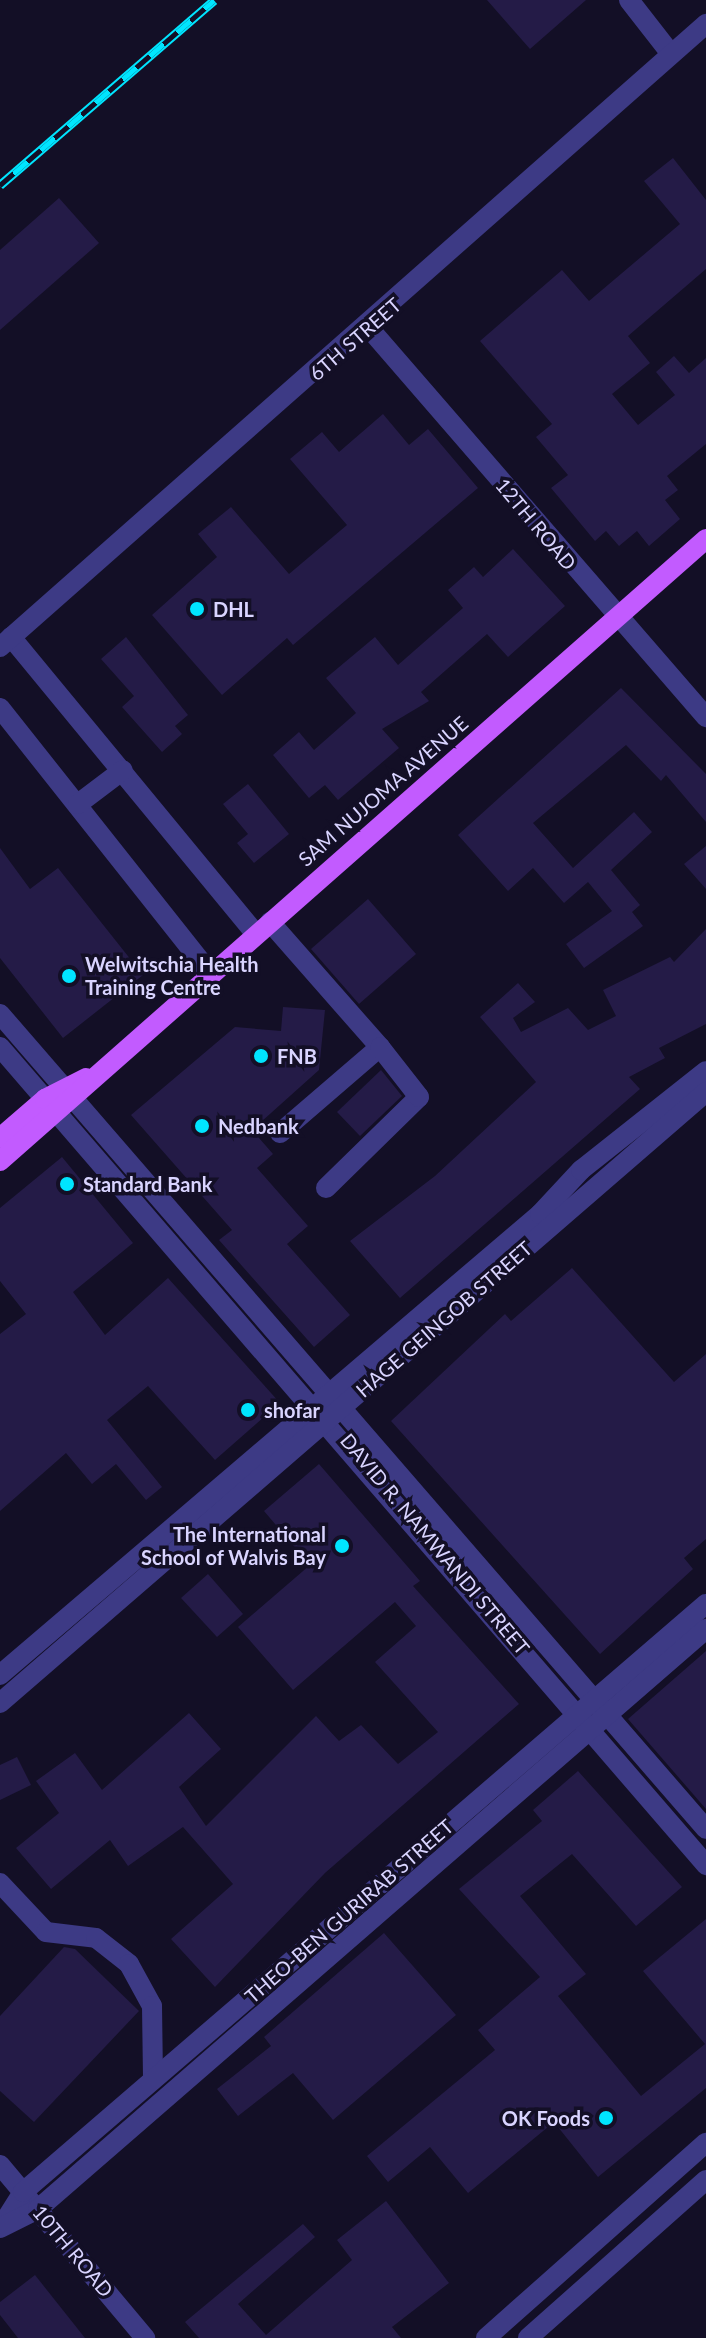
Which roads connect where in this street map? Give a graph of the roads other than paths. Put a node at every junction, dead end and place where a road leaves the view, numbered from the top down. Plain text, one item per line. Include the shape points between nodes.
1 (629, 0) edge
2 (706, 24) edge
3 (671, 54) junction
4 (369, 328) junction
5 (706, 539) edge
6 (616, 618) junction
7 (6, 642) edge
8 (0, 708) edge
9 (706, 717) edge
10 (123, 770) junction
11 (78, 804) junction
12 (263, 928) junction
13 (210, 973) junction
14 (0, 1014) edge
15 (0, 1047) edge
16 (380, 1047) junction
17 (706, 1071) edge
18 (706, 1092) edge
19 (59, 1099) junction
20 (280, 1133) dead end
21 (0, 1138) edge
22 (0, 1161) edge
23 (326, 1188) dead end
24 (326, 1405) junction
25 (706, 1604) edge
26 (706, 1629) edge
27 (0, 1675) edge
28 (0, 1703) edge
29 (591, 1714) junction
30 (706, 1829) edge
31 (706, 1865) edge
32 (0, 1883) edge
33 (153, 2079) junction
34 (706, 2143) edge
35 (0, 2165) edge
36 (706, 2180) edge
37 (23, 2192) junction
38 (38, 2209) junction
39 (1, 2227) edge
40 (145, 2338) edge
41 (486, 2338) edge
42 (528, 2338) edge

1 - 3 street
2 - 3 street, 6TH STREET
3 - 4 street, 6TH STREET
4 - 6 street, 12TH ROAD
4 - 7 street, 6TH STREET
5 - 6 main road, SAM NUJOMA AVENUE
6 - 9 street, 12TH ROAD
6 - 12 main road, SAM NUJOMA AVENUE
7 - 10 street
8 - 11 street
10 - 11 street
10 - 12 street
11 - 13 street
12 - 13 main road, SAM NUJOMA AVENUE
12 - 16 street
13 - 19 main road, SAM NUJOMA AVENUE
14 - 19 street, DAVID R. NAMWANDI STREET
15 - 19 street, DAVID R. NAMWANDI STREET
16 - 20 street
16 - 23 street via 419,1097
17 - 24 street, HAGE GEINGOB STREET
18 - 24 street, HAGE GEINGOB STREET
19 - 21 main road, SAM NUJOMA AVENUE
19 - 22 main road, SAM NUJOMA AVENUE
19 - 24 street, DAVID R. NAMWANDI STREET
24 - 27 street, HAGE GEINGOB STREET
24 - 28 street, HAGE GEINGOB STREET
24 - 29 street, DAVID R. NAMWANDI STREET
25 - 29 street, THEO-BEN GURIRAB STREET
26 - 29 street, THEO-BEN GURIRAB STREET
29 - 30 street, DAVID R. NAMWANDI STREET
29 - 31 street, DAVID R. NAMWANDI STREET
29 - 33 street, THEO-BEN GURIRAB STREET
29 - 38 street, THEO-BEN GURIRAB STREET
32 - 33 street via 46,1932 96,1938 129,1964 152,2006
33 - 37 street, THEO-BEN GURIRAB STREET
34 - 41 street
35 - 37 street, 10TH ROAD
36 - 42 street
37 - 38 street, 10TH ROAD
37 - 39 street, THEO-BEN GURIRAB STREET
38 - 39 street, THEO-BEN GURIRAB STREET
38 - 40 street, 10TH ROAD

